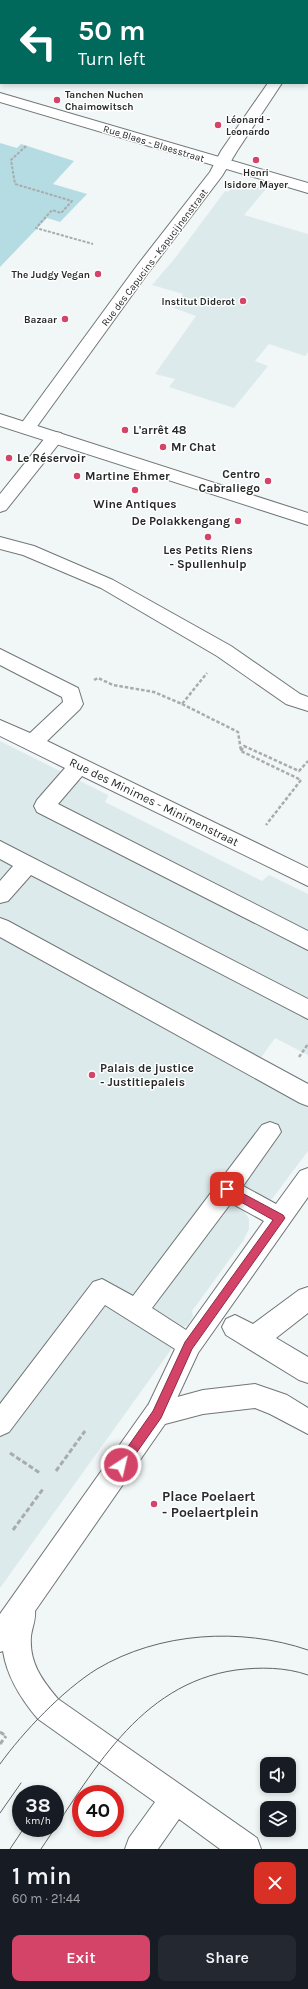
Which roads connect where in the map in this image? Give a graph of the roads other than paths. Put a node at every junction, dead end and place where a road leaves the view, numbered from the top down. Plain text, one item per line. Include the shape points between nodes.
1 (274, 84) edge
2 (0, 97) edge
3 (222, 163) junction
4 (308, 188) edge
5 (0, 420) edge
6 (27, 428) junction
7 (55, 437) junction
8 (0, 506) edge
9 (308, 519) edge
10 (0, 543) edge
11 (0, 656) edge
12 (308, 704) edge
13 (0, 727) edge
14 (32, 743) junction
15 (80, 765) junction
16 (0, 849) edge
17 (28, 864) junction
18 (308, 878) edge
19 (0, 894) edge
20 (0, 927) edge
21 (308, 941) edge
22 (308, 1010) edge
23 (308, 1096) edge
24 (270, 1132) dead end
25 (308, 1178) edge
26 (227, 1189) junction
27 (280, 1218) junction
28 (308, 1298) edge
29 (136, 1311) junction
30 (189, 1345) junction
31 (307, 1368) edge
32 (157, 1414) junction
33 (308, 1422) edge
34 (0, 1424) edge
35 (23, 1606) junction
36 (0, 1638) edge
37 (175, 1799) junction
38 (140, 1849) edge
39 (246, 1849) edge

1 - 3 street, Rue des Capucins - Kapucijnenstraat
2 - 3 street, Rue Blaes - Blaesstraat
3 - 4 street, Rue Blaes - Blaesstraat
3 - 6 street, Rue des Capucins - Kapucijnenstraat
5 - 6 street
6 - 7 street
7 - 8 lane
7 - 9 street
10 - 12 lane via 28,550 107,584 224,652 293,699
11 - 14 street via 71,693 73,704
13 - 14 street, Rue des Minimes - Minimenstraat
14 - 15 street, Rue des Minimes - Minimenstraat
15 - 18 street, Rue des Minimes - Minimenstraat
15 - 21 street via 44,806
16 - 17 street
17 - 19 street
17 - 22 street
20 - 23 street
24 - 26 lane
25 - 27 lane
26 - 27 lane
26 - 29 lane
27 - 30 lane
28 - 31 street via 245,1333
29 - 30 lane
29 - 34 lane via 102,1290
30 - 32 lane
32 - 33 street via 203,1402 255,1396 278,1404
32 - 35 street
35 - 36 street
35 - 37 street via 16,1642 20,1667 30,1689 48,1709
37 - 38 street
37 - 39 street

